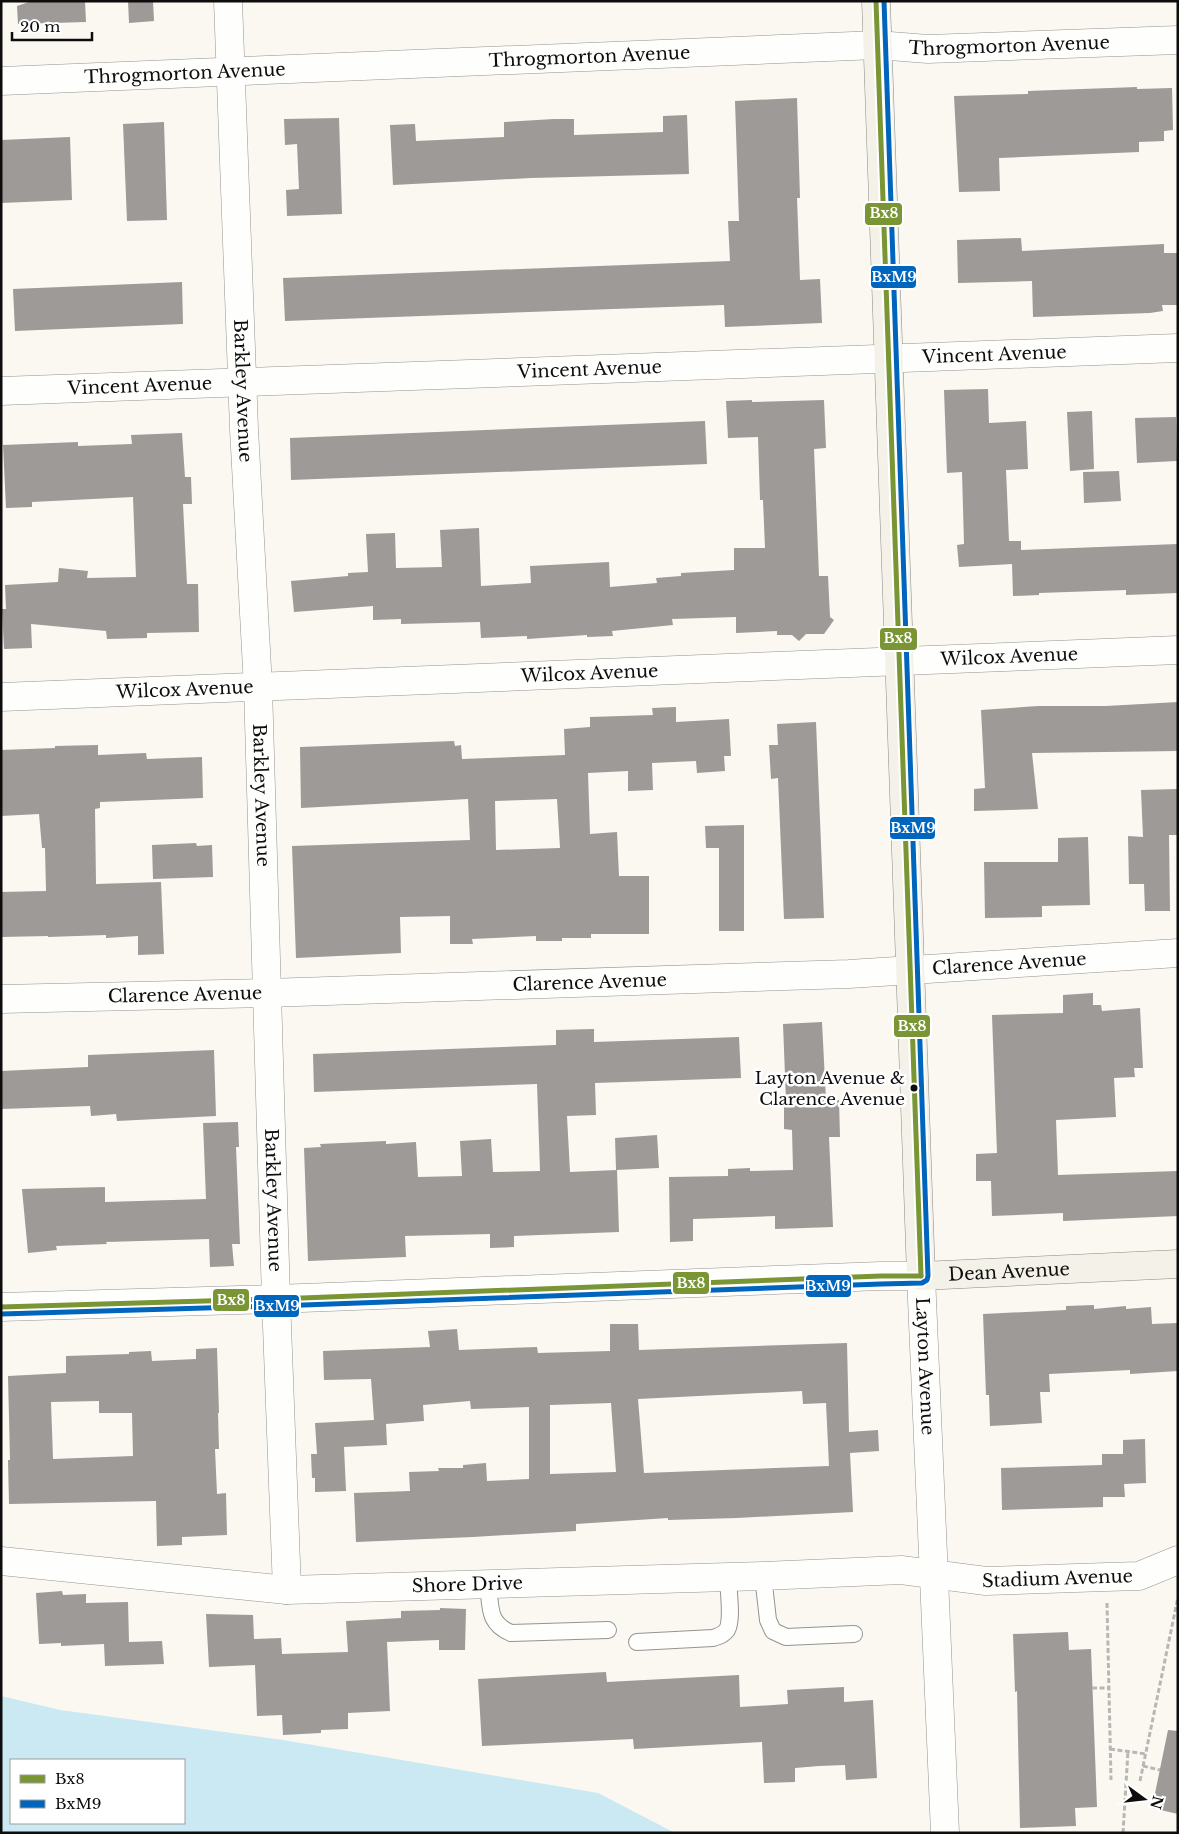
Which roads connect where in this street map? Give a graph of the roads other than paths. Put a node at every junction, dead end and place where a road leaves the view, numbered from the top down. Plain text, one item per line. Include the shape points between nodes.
1 (228, 1) edge
2 (876, 1) edge
3 (1178, 40) edge
4 (877, 46) junction
5 (231, 71) junction
6 (1, 81) edge
7 (1178, 348) edge
8 (889, 359) junction
9 (242, 383) junction
10 (1, 391) edge
11 (1178, 650) edge
12 (900, 662) junction
13 (258, 687) junction
14 (1, 697) edge
15 (1178, 953) edge
16 (911, 971) junction
17 (267, 994) junction
18 (1, 999) edge
19 (1178, 1264) edge
20 (921, 1276) junction
21 (276, 1299) junction
22 (1, 1307) edge
23 (1178, 1560) edge
24 (1, 1561) edge
25 (934, 1574) junction
26 (763, 1576) junction
27 (728, 1577) junction
28 (488, 1584) junction
29 (287, 1590) junction
30 (608, 1630) dead end
31 (854, 1634) dead end
32 (637, 1642) dead end
33 (945, 1833) edge

1 - 5 street, Barkley Avenue
2 - 4 street, Layton Avenue
3 - 4 street, Throgmorton Avenue via 928,50
4 - 5 street, Throgmorton Avenue
4 - 8 street, Layton Avenue
5 - 6 street, Throgmorton Avenue
5 - 9 street, Barkley Avenue
7 - 8 street, Vincent Avenue
8 - 9 street, Vincent Avenue
8 - 12 street, Layton Avenue
9 - 10 street, Vincent Avenue
9 - 13 street, Barkley Avenue
11 - 12 street, Wilcox Avenue
12 - 13 street, Wilcox Avenue
12 - 16 street, Layton Avenue
13 - 14 street, Wilcox Avenue
13 - 17 street, Barkley Avenue
15 - 16 street, Clarence Avenue
16 - 17 street, Clarence Avenue
16 - 20 street, Layton Avenue
17 - 18 street, Clarence Avenue
17 - 21 street, Barkley Avenue
19 - 20 street, Dean Avenue
20 - 21 street, Dean Avenue
20 - 25 street, Layton Avenue
21 - 22 street, Dean Avenue
21 - 29 street, Barkley Avenue
23 - 25 street, Stadium Avenue via 1139,1576 986,1581
24 - 29 street, Shore Drive
25 - 26 street, Shore Drive via 902,1570
25 - 33 street, Layton Avenue
26 - 27 street, Shore Drive
26 - 31 lane via 768,1620 773,1631 786,1637
27 - 28 street, Shore Drive
27 - 32 lane via 729,1621 722,1635
28 - 29 street, Shore Drive
28 - 30 lane via 492,1619 511,1633

